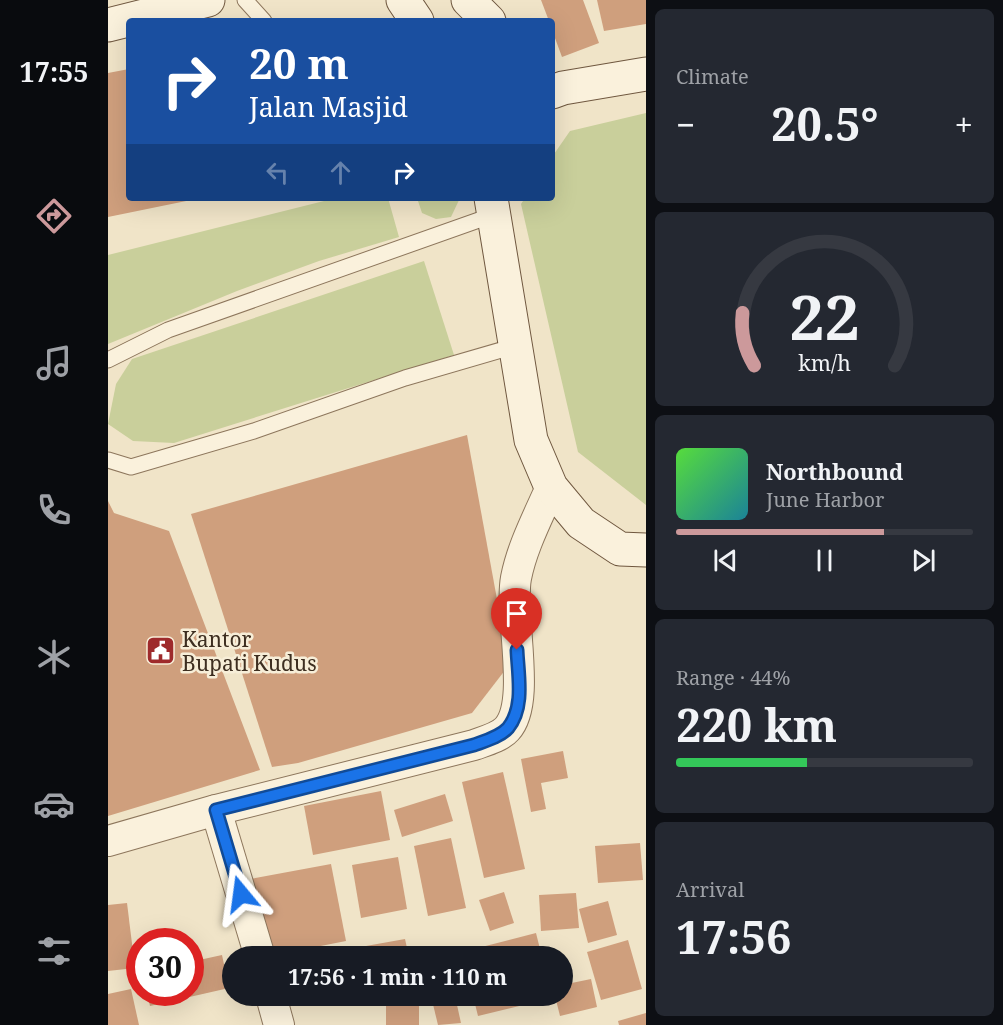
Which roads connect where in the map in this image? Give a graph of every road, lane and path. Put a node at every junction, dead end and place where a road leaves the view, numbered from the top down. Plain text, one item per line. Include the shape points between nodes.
1 (208, 0) edge
2 (245, 0) edge
3 (403, 0) edge
4 (468, 0) edge
5 (136, 18) edge
6 (261, 18) edge
7 (415, 18) edge
8 (486, 18) edge
9 (126, 20) edge
10 (108, 25) edge
11 (646, 74) edge
12 (556, 86) edge
13 (493, 215) edge
14 (515, 346) junction
15 (108, 360) edge
16 (108, 460) edge
17 (551, 488) junction
18 (646, 550) edge
19 (216, 810) junction
20 (108, 841) edge
21 (257, 946) edge
22 (274, 1006) edge
23 (279, 1025) edge

1 - 5 main road
2 - 6 lane
3 - 7 main road
4 - 8 main road
9 - 10 main road
11 - 12 main road
13 - 14 main road
13 - 15 lane via 168,330
14 - 16 lane via 405,378 254,431 130,466
14 - 17 main road via 531,440
17 - 18 main road via 582,523 620,549
17 - 19 street via 516,579 519,696 507,729 474,745
19 - 20 street
19 - 21 street
22 - 23 street

